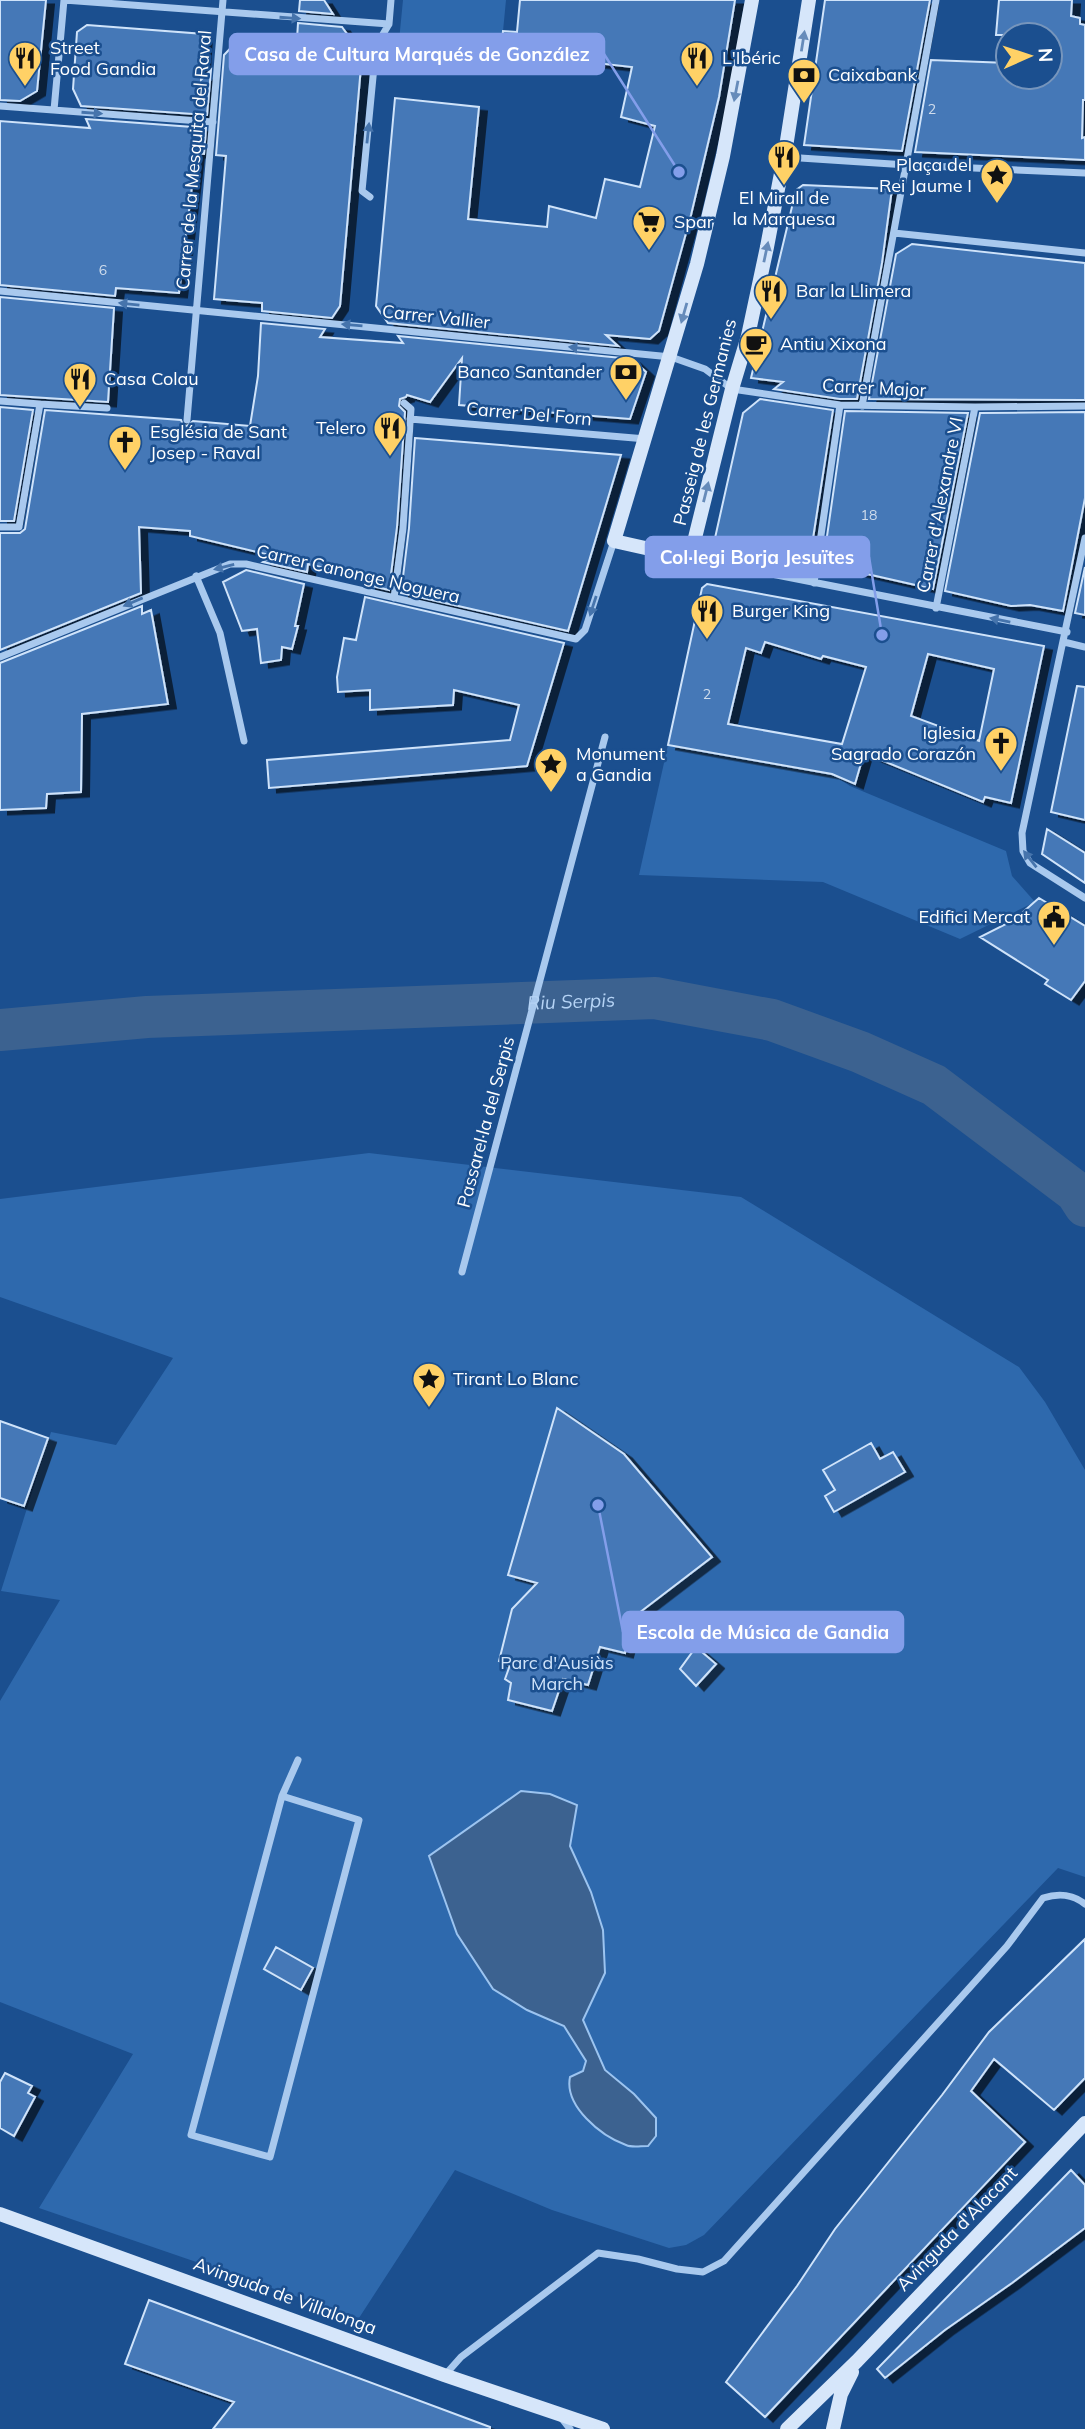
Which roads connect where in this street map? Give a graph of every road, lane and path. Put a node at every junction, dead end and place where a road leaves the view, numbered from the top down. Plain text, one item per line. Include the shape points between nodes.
1 (64, 0) edge
2 (223, 0) edge
3 (391, 0) edge
4 (752, 0) edge
5 (809, 0) edge
6 (936, 0) edge
7 (222, 13) junction
8 (389, 24) junction
9 (0, 106) edge
10 (54, 110) junction
11 (213, 122) junction
12 (785, 157) junction
13 (908, 166) junction
14 (1085, 173) edge
15 (370, 197) dead end
16 (894, 233) junction
17 (1085, 253) edge
18 (0, 291) edge
19 (197, 310) junction
20 (671, 357) junction
21 (732, 389) junction
22 (0, 401) edge
23 (404, 403) dead end
24 (40, 404) junction
25 (841, 405) junction
26 (862, 406) junction
27 (1085, 406) edge
28 (975, 407) junction
29 (107, 408) dead end
30 (410, 419) junction
31 (187, 420) dead end
32 (646, 439) junction
33 (0, 527) edge
34 (1085, 538) edge
35 (614, 541) junction
36 (690, 558) junction
37 (196, 576) junction
38 (814, 583) junction
39 (394, 597) junction
40 (936, 608) junction
41 (1067, 632) junction
42 (1064, 642) junction
43 (1085, 647) edge
44 (0, 657) edge
45 (605, 737) dead end
46 (244, 741) dead end
47 (1085, 898) edge
48 (462, 1272) dead end
49 (298, 1760) dead end
50 (282, 1796) junction
51 (1085, 1904) edge
52 (1085, 2123) edge
53 (0, 2214) edge
54 (857, 2361) junction
55 (444, 2375) junction
56 (558, 2413) junction
57 (570, 2429) edge
58 (603, 2429) edge
59 (787, 2429) edge
60 (833, 2429) edge

1 - 7 street
1 - 10 street
2 - 7 street, Carrer de la Mesquita del Raval
3 - 8 street
4 -> 20 street via 715,195
12 -> 5 street, Passeig de les Germanies
6 - 13 street
7 -> 8 street
7 - 11 street, Carrer de la Mesquita del Raval
15 -> 8 street via 362,191 376,46
9 - 10 street
10 -> 11 street
11 - 19 street, Carrer de la Mesquita del Raval
12 - 13 street
21 -> 12 street, Passeig de les Germanies via 748,336
13 - 14 street
13 - 16 street
16 - 17 street
16 - 26 street
19 -> 18 street, Carrer Vallier
20 -> 19 street, Carrer Vallier
19 - 31 street, Carrer de la Mesquita del Raval
20 - 21 street, Carrer Major via 705,369
20 - 32 street
21 - 25 street, Carrer Major
36 -> 21 street, Passeig de les Germanies
22 - 24 street
23 - 30 street via 411,409
24 - 29 street
24 - 33 street via 19,527
25 - 26 street, Carrer Major
25 - 38 street
26 - 28 street, Carrer Major
27 - 28 street, Carrer Major
28 - 40 street, Carrer d'Alexandre VI
30 - 32 street, Carrer Del Forn
30 - 39 street
32 - 35 street
34 - 41 street
35 - 36 street
35 -> 39 street, Carrer Canonge Noguera via 585,630 576,639
36 - 38 street
39 -> 37 street, Carrer Canonge Noguera via 246,564 230,564
37 -> 44 street, Carrer Canonge Noguera
37 - 46 street via 220,633
38 - 40 street
41 -> 40 street
41 - 42 street
42 - 43 street
47 -> 42 street via 1030,863 1023,851 1022,834
45 - 48 street, Passarel·la del Serpis
49 - 50 street
50 - 50 street via 191,2135 270,2157 359,1819
51 - 55 street via 1063,1895 1044,1898 1007,1946 724,2261 703,2272 598,2253 461,2357
52 - 54 street, Avinguda d'Alacant
53 - 55 street, Avinguda de Villalonga
54 - 59 street, Avinguda d'Alacant
54 - 60 street, Avinguda d'Alacant via 841,2394
55 - 56 street, Avinguda de Villalonga
56 - 57 street
56 - 58 street, Avinguda de Villalonga

